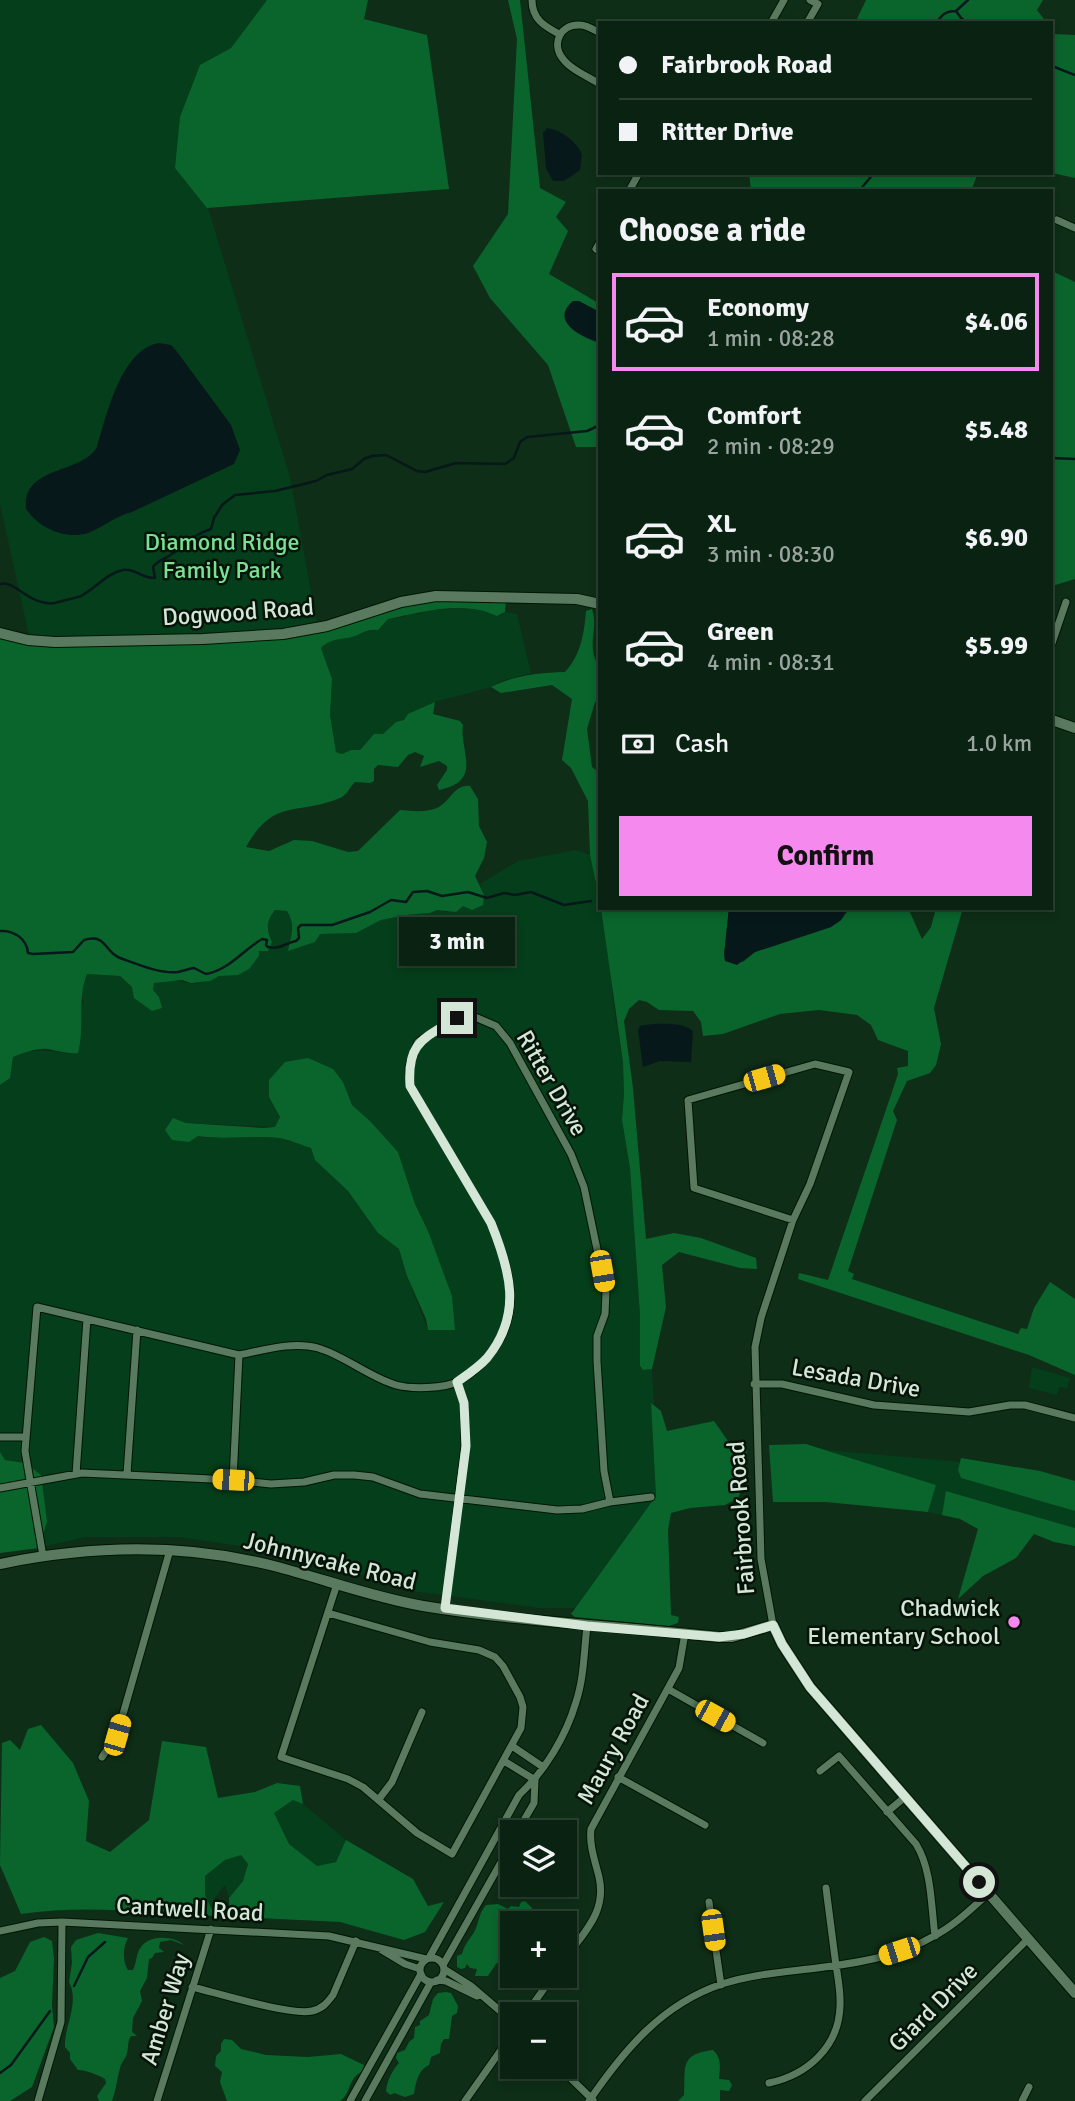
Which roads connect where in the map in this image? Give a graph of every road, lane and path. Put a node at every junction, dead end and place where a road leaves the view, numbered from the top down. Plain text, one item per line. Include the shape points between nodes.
1 (532, 0) edge
2 (784, 0) edge
3 (810, 0) edge
4 (772, 21) edge
5 (808, 21) edge
6 (598, 32) edge
7 (559, 34) junction
8 (598, 82) edge
9 (1057, 220) dead end
10 (1075, 228) edge
11 (1066, 602) dead end
12 (598, 604) edge
13 (0, 634) edge
14 (1053, 640) edge
15 (1053, 720) edge
16 (1075, 728) edge
17 (793, 1220) junction
18 (87, 1319) junction
19 (137, 1331) junction
20 (239, 1354) junction
21 (457, 1382) junction
22 (754, 1384) junction
23 (1075, 1418) edge
24 (0, 1437) edge
25 (26, 1437) junction
26 (76, 1474) junction
27 (127, 1474) junction
28 (233, 1480) junction
29 (31, 1483) junction
30 (0, 1488) edge
31 (651, 1497) dead end
32 (459, 1499) junction
33 (610, 1502) junction
34 (170, 1550) junction
35 (43, 1556) junction
36 (0, 1563) edge
37 (337, 1584) junction
38 (445, 1608) junction
39 (328, 1613) junction
40 (773, 1625) junction
41 (587, 1626) junction
42 (685, 1633) junction
43 (668, 1689) junction
44 (422, 1712) dead end
45 (763, 1743) dead end
46 (512, 1746) junction
47 (102, 1757) dead end
48 (504, 1761) junction
49 (543, 1766) junction
50 (820, 1771) dead end
51 (618, 1777) junction
52 (535, 1780) junction
53 (905, 1797) junction
54 (379, 1799) junction
55 (887, 1812) junction
56 (524, 1820) edge
57 (705, 1825) dead end
58 (500, 1864) edge
59 (826, 1888) dead end
60 (989, 1893) junction
61 (709, 1902) dead end
62 (62, 1922) junction
63 (211, 1929) junction
64 (0, 1931) edge
65 (935, 1936) junction
66 (1028, 1939) junction
67 (356, 1941) junction
68 (577, 1942) edge
69 (377, 1947) junction
70 (428, 1958) junction
71 (836, 1965) junction
72 (443, 1967) junction
73 (420, 1971) junction
74 (434, 1981) junction
75 (721, 1984) junction
76 (192, 1987) junction
77 (1075, 1993) edge
78 (481, 1997) junction
79 (500, 2012) edge
80 (500, 2051) edge
81 (571, 2079) edge
82 (769, 2083) dead end
83 (1029, 2087) dead end
84 (591, 2100) edge
85 (38, 2101) edge
86 (157, 2101) edge
87 (350, 2101) edge
88 (365, 2101) edge
89 (465, 2101) edge
90 (865, 2101) edge
91 (1022, 2101) edge

1 - 7 street via 538,19
2 - 4 street
3 - 5 street via 818,4
6 - 7 street via 578,25
7 - 8 street via 560,57
9 - 10 street
11 - 14 street
12 - 13 street, Dogwood Road via 436,596 401,602 327,626 267,636 55,642
15 - 16 street
17 - 17 street, Fairbrook Road via 694,1188 688,1100 815,1064 849,1072
17 - 22 street, Fairbrook Road via 759,1325
18 - 19 street
18 - 25 street via 37,1307
18 - 26 street
19 - 20 street
19 - 27 street
20 - 21 street via 286,1346 318,1348 396,1385 425,1388
20 - 28 street
21 - 32 street via 464,1403 466,1446
21 - 33 street, Ritter Drive via 486,1360 505,1332 509,1280 491,1223 410,1086 409,1067 418,1042 457,1018 475,1017 496,1026 510,1043 571,1154 584,1187 606,1292 597,1361
22 - 23 street, Lesada Drive via 798,1387 874,1405 969,1412 1025,1405
22 - 40 street, Fairbrook Road via 761,1559
24 - 25 street
25 - 29 street
26 - 27 street
26 - 29 street
27 - 28 street
28 - 32 street via 271,1484 354,1475 420,1494
29 - 30 street
29 - 35 street
31 - 33 street
32 - 33 street via 557,1510
32 - 38 street
34 - 35 street, Johnnycake Road via 103,1549
34 - 37 street, Johnnycake Road via 273,1566
34 - 47 street via 117,1735
35 - 36 street, Johnnycake Road
37 - 38 street, Johnnycake Road
37 - 39 street
38 - 41 street, Johnnycake Road
39 - 46 street via 495,1657 523,1707 521,1728
39 - 54 street via 281,1757 348,1779
40 - 42 street, Johnnycake Road via 732,1637
40 - 53 street, Fairbrook Road via 810,1687
41 - 42 street, Johnnycake Road
41 - 49 street via 577,1701
42 - 43 street, Maury Road via 682,1659
43 - 45 street
43 - 51 street, Maury Road
44 - 54 street
46 - 48 street
46 - 49 street
48 - 52 street
48 - 54 street via 452,1854 417,1833
49 - 52 street
50 - 55 street via 839,1756
51 - 57 street
51 - 68 street, Maury Road via 591,1829 601,1902
52 - 56 street via 534,1803
52 - 70 street via 519,1795
53 - 55 street
53 - 60 street, Fairbrook Road
55 - 65 street via 921,1853
58 - 72 street
59 - 71 street
60 - 65 street
60 - 66 street, Fairbrook Road
61 - 75 street
62 - 63 street, Cantwell Road
62 - 64 street, Cantwell Road
62 - 85 street via 61,2022
63 - 67 street, Cantwell Road
63 - 76 street, Amber Way
65 - 71 street via 881,1957
66 - 77 street, Fairbrook Road
66 - 90 street, Giard Drive
67 - 69 street, Cantwell Road
67 - 76 street via 333,1995 314,2011 296,2012
69 - 70 street, Cantwell Road
69 - 73 street, Cantwell Road
70 - 72 street via 438,1959
70 - 73 street
71 - 75 street
71 - 82 street via 840,2009 832,2038 808,2066
72 - 74 street via 441,1977
72 - 78 street
73 - 74 street via 424,1979
73 - 87 street
74 - 78 street via 446,1981
74 - 88 street
75 - 84 street via 652,2024 623,2054
76 - 86 street, Amber Way
78 - 79 street
80 - 89 street
81 - 84 street
83 - 91 street

